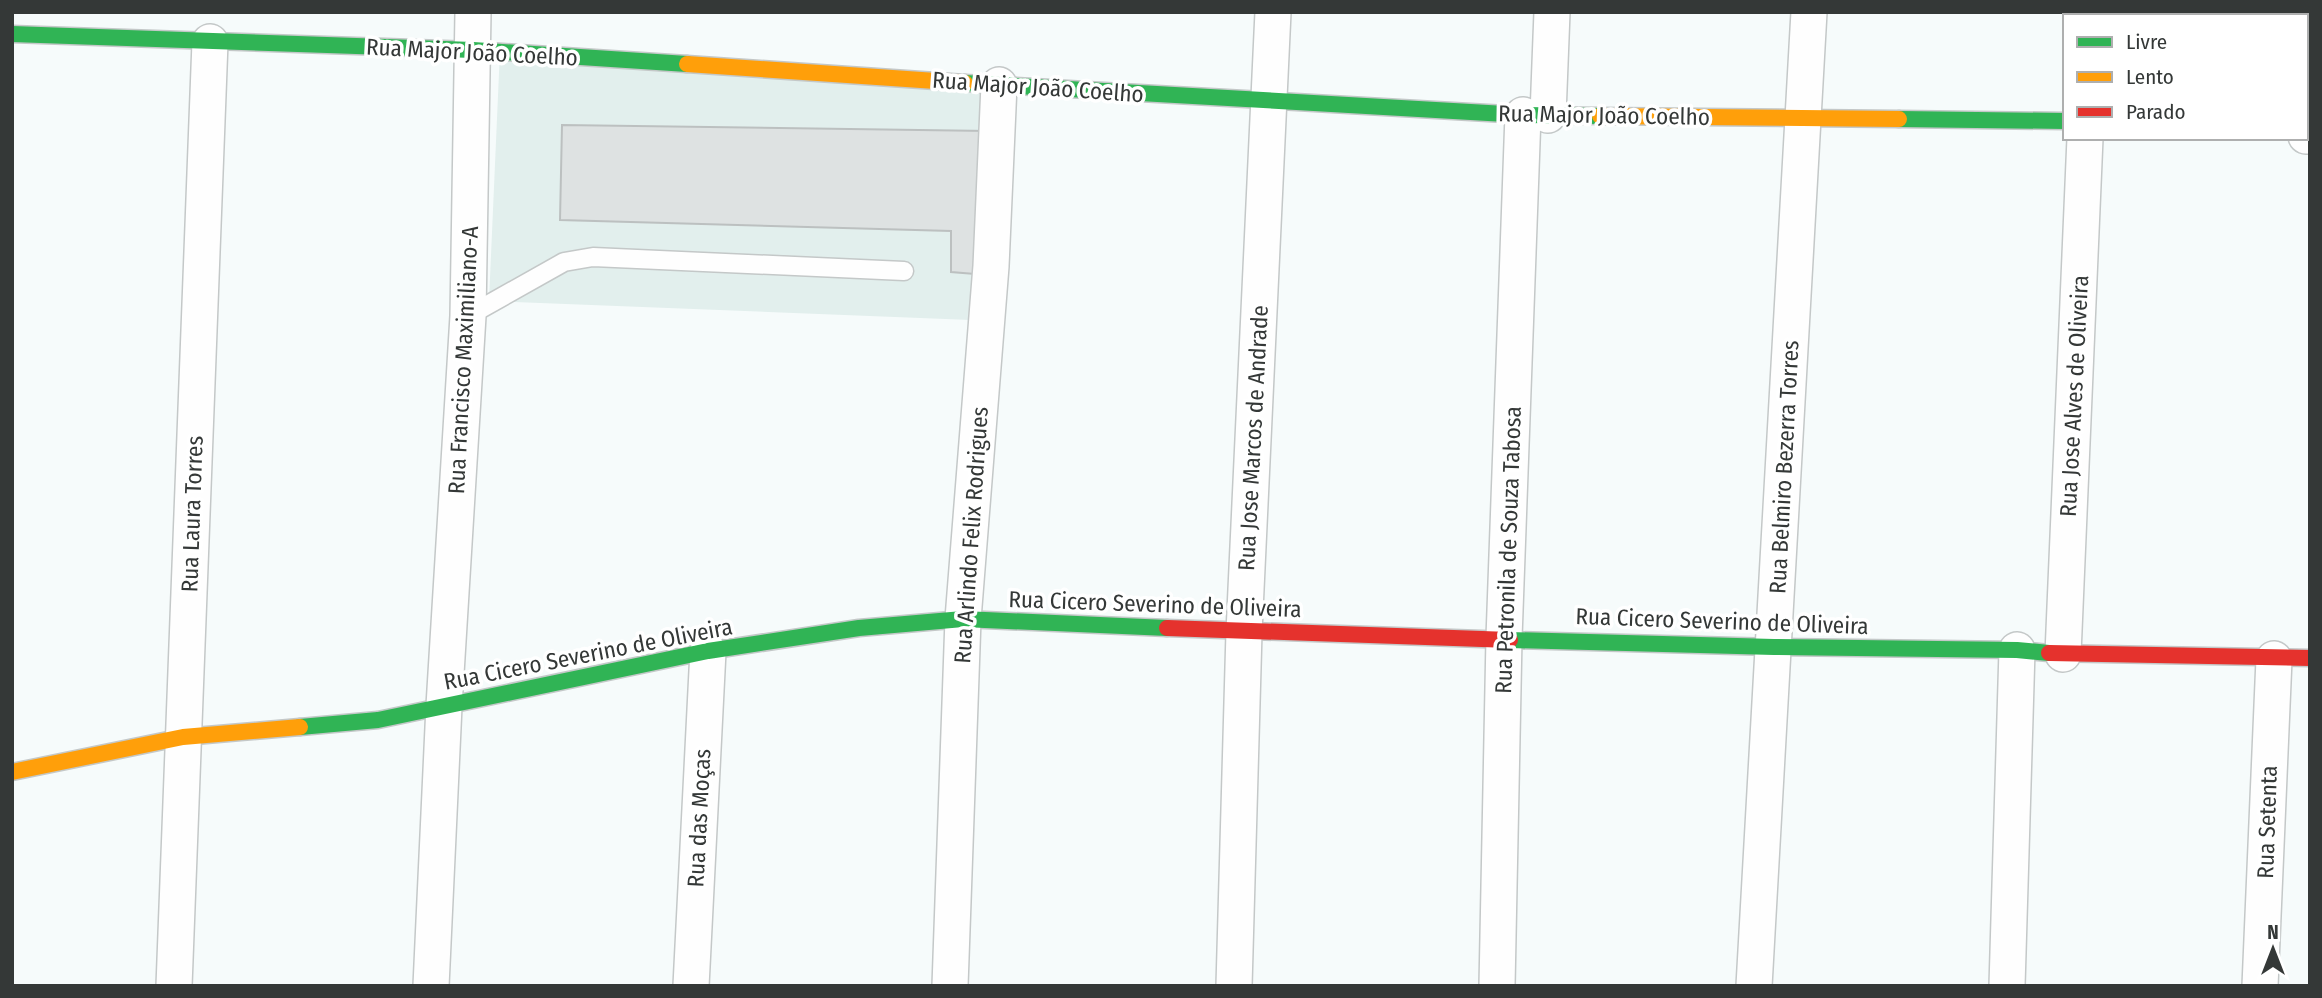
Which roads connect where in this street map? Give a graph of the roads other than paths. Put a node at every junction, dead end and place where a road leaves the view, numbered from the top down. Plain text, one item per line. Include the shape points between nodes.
1 (473, 12) edge
2 (1273, 12) edge
3 (1552, 12) edge
4 (1809, 12) edge
5 (12, 34) edge
6 (210, 43) junction
7 (473, 50) junction
8 (999, 85) junction
9 (1269, 101) junction
10 (1536, 115) junction
11 (1803, 117) junction
12 (2063, 121) edge
13 (2085, 140) edge
14 (904, 271) dead end
15 (468, 316) junction
16 (963, 619) junction
17 (1244, 632) junction
18 (1504, 638) junction
19 (1774, 647) junction
20 (2017, 650) junction
21 (708, 651) junction
22 (2063, 654) junction
23 (2310, 658) edge
24 (2274, 659) junction
25 (444, 706) junction
26 (183, 737) junction
27 (12, 772) edge
28 (174, 986) edge
29 (431, 986) edge
30 (691, 986) edge
31 (950, 986) edge
32 (1234, 986) edge
33 (1497, 986) edge
34 (1754, 986) edge
35 (2007, 986) edge
36 (2260, 986) edge

1 - 7 street, Rua Francisco Maximiliano-A
2 - 9 street, Rua Jose Marcos de Andrade
3 - 10 street, Rua Petronila de Souza Tabosa
4 - 11 street, Rua Belmiro Bezerra Torres
5 - 6 street, Rua Major João Coelho
6 - 7 street, Rua Major João Coelho
6 - 26 street, Rua Laura Torres
7 - 8 street, Rua Major João Coelho
7 - 15 street, Rua Francisco Maximiliano-A
8 - 9 street, Rua Major João Coelho
8 - 16 street, Rua Arlindo Felix Rodrigues via 991,266
9 - 10 street, Rua Major João Coelho
9 - 17 street, Rua Jose Marcos de Andrade
10 - 11 street, Rua Major João Coelho
10 - 18 street, Rua Petronila de Souza Tabosa
11 - 12 street, Rua Major João Coelho
11 - 19 street, Rua Belmiro Bezerra Torres
13 - 22 street, Rua Jose Alves de Oliveira
14 - 15 lane via 593,257 564,262
15 - 25 street, Rua Francisco Maximiliano-A
16 - 17 street, Rua Cicero Severino de Oliveira
16 - 21 street, Rua Cicero Severino de Oliveira via 859,628
16 - 31 street, Rua Arlindo Felix Rodrigues
17 - 18 street, Rua Cicero Severino de Oliveira
17 - 32 street, Rua Jose Marcos de Andrade
18 - 19 street, Rua Cicero Severino de Oliveira
18 - 33 street, Rua Petronila de Souza Tabosa
19 - 20 street, Rua Cicero Severino de Oliveira
19 - 34 street, Rua Belmiro Bezerra Torres
20 - 22 street, Rua Cicero Severino de Oliveira
20 - 35 street
21 - 25 street, Rua Cicero Severino de Oliveira
21 - 30 street, Rua das Moças
22 - 24 street, Rua Cicero Severino de Oliveira
23 - 24 street, Rua Cicero Severino de Oliveira
24 - 36 street, Rua Setenta
25 - 26 street, Rua Cicero Severino de Oliveira via 378,720
25 - 29 street, Rua Francisco Maximiliano-A
26 - 27 street, Rua Cicero Severino de Oliveira
26 - 28 street, Rua Laura Torres

